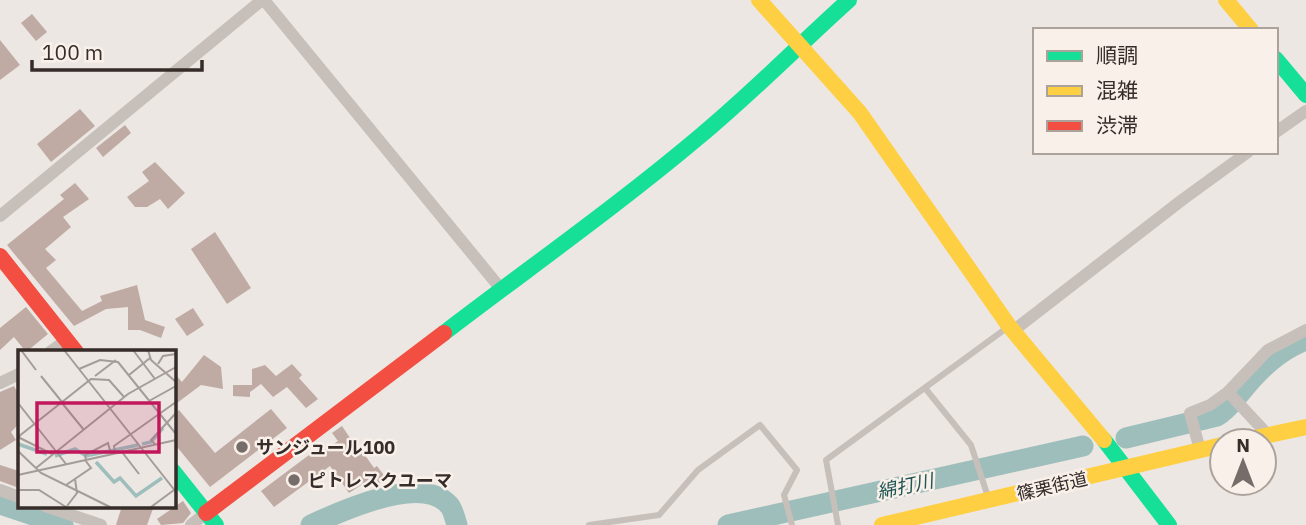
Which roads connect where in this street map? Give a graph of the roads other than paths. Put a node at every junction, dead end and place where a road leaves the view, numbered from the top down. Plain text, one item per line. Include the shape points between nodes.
1 (263, 0) edge
2 (759, 0) edge
3 (849, 0) edge
4 (1226, 0) edge
5 (1249, 28) edge
6 (799, 46) junction
7 (1278, 62) edge
8 (1306, 94) edge
9 (1306, 111) edge
10 (1278, 131) edge
11 (1245, 154) edge
12 (0, 216) edge
13 (0, 256) edge
14 (501, 289) junction
15 (1011, 328) junction
16 (1306, 330) edge
17 (72, 346) edge
18 (18, 374) edge
19 (0, 383) edge
20 (925, 388) junction
21 (1232, 397) junction
22 (1260, 427) edge
23 (1306, 427) edge
24 (1278, 433) edge
25 (1198, 443) junction
26 (1208, 444) edge
27 (1126, 469) junction
28 (175, 474) edge
29 (0, 490) edge
30 (18, 497) edge
31 (989, 500) junction
32 (51, 508) edge
33 (211, 519) edge
34 (913, 522) edge
35 (101, 525) edge
36 (191, 525) edge
37 (589, 525) edge
38 (792, 525) edge
39 (838, 525) edge
40 (882, 525) edge
41 (1169, 525) edge

1 - 12 street
1 - 14 street
2 - 6 street
3 - 6 street
4 - 5 street
6 - 14 street via 698,138
6 - 15 street via 860,113
7 - 8 street
9 - 10 street
11 - 15 street
13 - 17 street
14 - 33 street
15 - 20 lane
15 - 27 street
16 - 21 street via 1268,350
18 - 19 street
20 - 31 lane via 971,445
20 - 39 lane via 826,460
21 - 22 street
21 - 25 street via 1190,413
23 - 24 street
25 - 26 street, 篠栗街道
25 - 27 street, 篠栗街道
27 - 31 street, 篠栗街道
27 - 41 street
28 - 33 street
29 - 30 street
31 - 34 street, 篠栗街道
32 - 35 street
33 - 36 street
34 - 40 street, 篠栗街道
37 - 38 lane via 659,515 698,470 760,425 797,470 784,495

